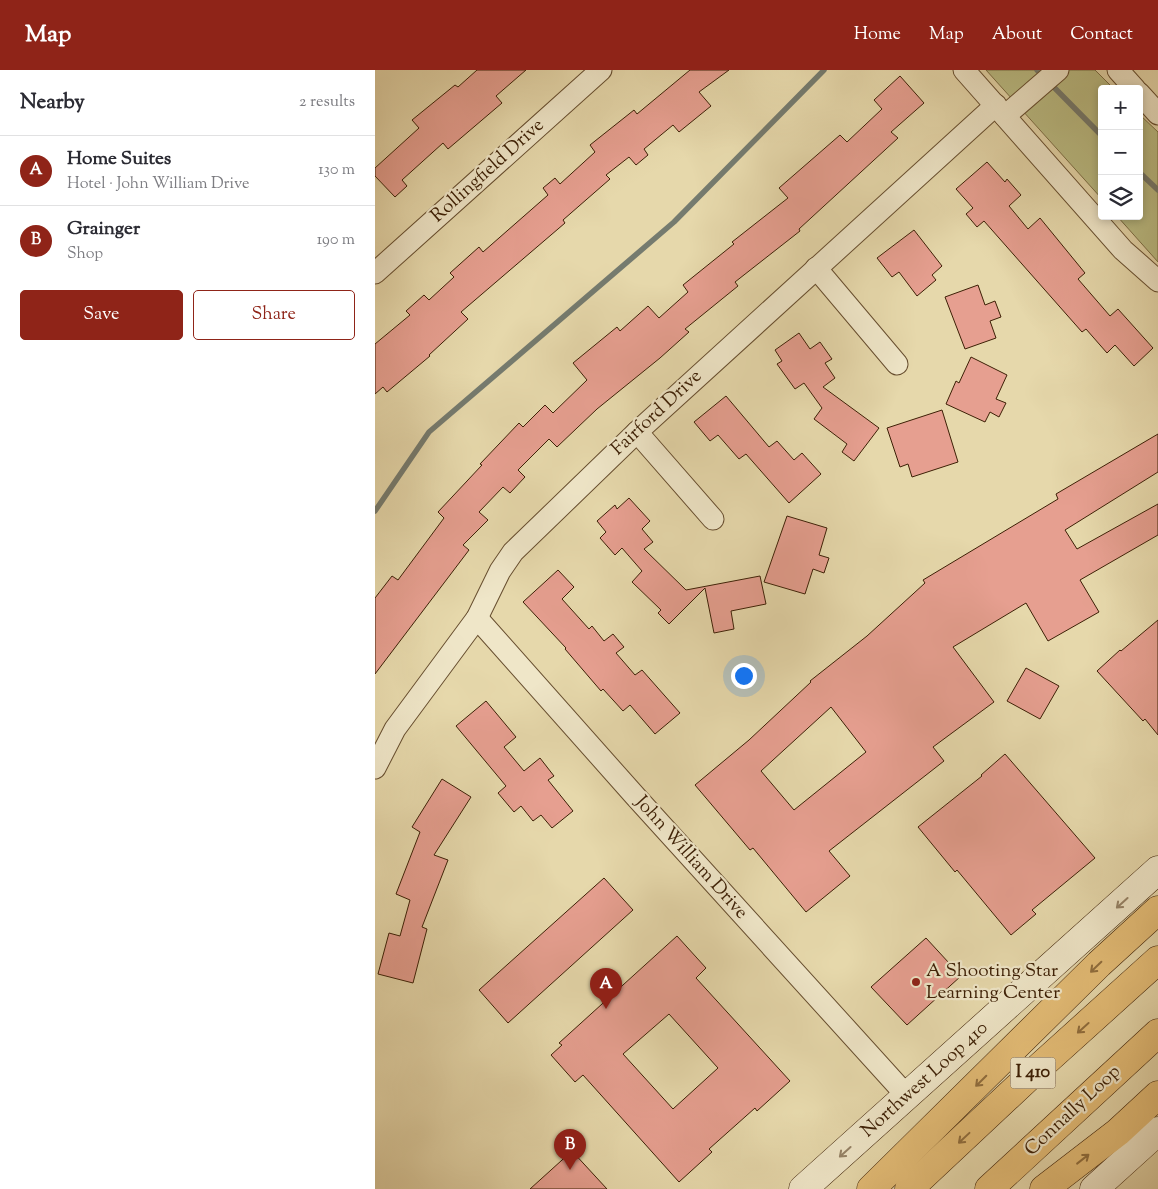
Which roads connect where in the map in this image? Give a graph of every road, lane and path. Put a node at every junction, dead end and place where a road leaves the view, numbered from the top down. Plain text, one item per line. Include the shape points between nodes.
1 (601, 70) edge
2 (964, 70) edge
3 (1058, 70) edge
4 (1118, 70) edge
5 (1131, 85) edge
6 (1143, 97) edge
7 (1000, 111) junction
8 (1158, 114) edge
9 (816, 268) junction
10 (375, 273) edge
11 (1158, 281) edge
12 (897, 364) dead end
13 (637, 432) junction
14 (713, 519) dead end
15 (477, 618) junction
16 (375, 768) edge
17 (1158, 870) edge
18 (1158, 910) edge
19 (1158, 960) edge
20 (1158, 1033) edge
21 (907, 1096) junction
22 (1158, 1096) edge
23 (1158, 1131) edge
24 (803, 1189) edge
25 (871, 1189) edge
26 (909, 1189) edge
27 (989, 1189) edge
28 (1044, 1189) edge
29 (1094, 1189) edge

1 - 10 street, Rollingfield Drive
2 - 7 street
3 - 7 street, Fairford Drive via 1027,98
4 - 5 street
6 - 8 street
7 - 9 street, Fairford Drive
7 - 11 street via 1123,250
9 - 12 street
9 - 13 street, Fairford Drive
13 - 14 street
13 - 15 street, Fairford Drive via 513,552
15 - 16 street, Fairford Drive via 395,730
15 - 21 street, John William Drive
17 -> 21 main road, Northwest Loop 410
18 -> 25 highway
19 -> 26 highway, I 410
20 - 27 highway, Connally Loop
21 -> 24 main road, Northwest Loop 410
28 -> 22 highway via 1118,1132
23 - 29 main road

